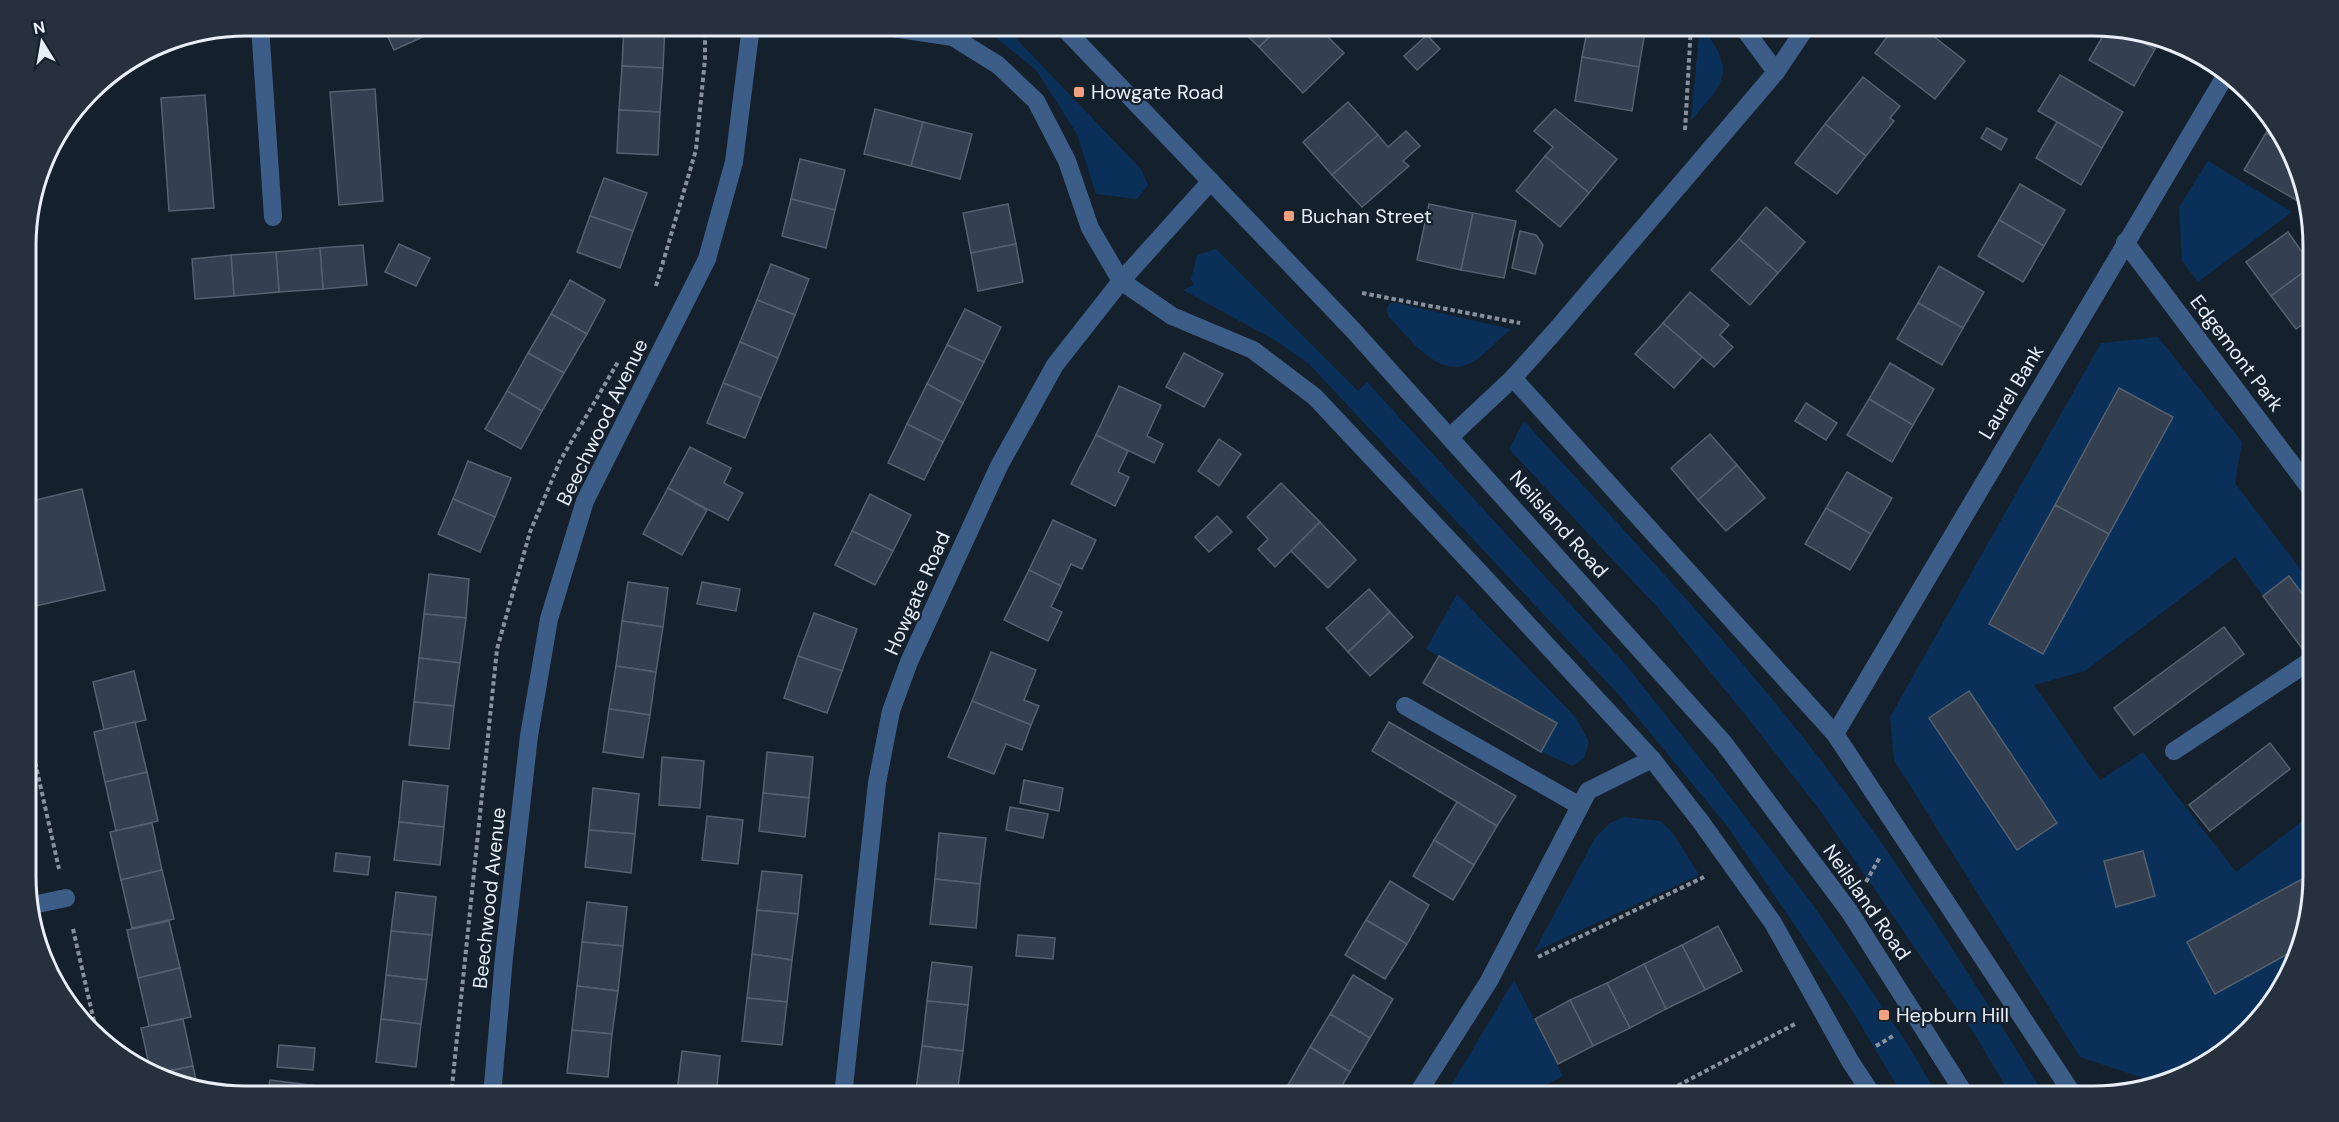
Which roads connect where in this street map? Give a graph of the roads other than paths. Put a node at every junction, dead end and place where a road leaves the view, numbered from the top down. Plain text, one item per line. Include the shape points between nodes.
1 (261, 36) edge
2 (750, 36) edge
3 (941, 36) edge
4 (1072, 36) edge
5 (1749, 36) edge
6 (1800, 36) edge
7 (1776, 72) junction
8 (2222, 81) edge
9 (1211, 181) junction
10 (273, 217) dead end
11 (2125, 242) junction
12 (1121, 281) junction
13 (1513, 378) junction
14 (1450, 436) junction
15 (2303, 479) edge
16 (2303, 666) edge
17 (1405, 706) dead end
18 (1835, 734) junction
19 (2174, 751) dead end
20 (1652, 759) junction
21 (1580, 806) junction
22 (66, 898) dead end
23 (38, 904) edge
24 (493, 1086) edge
25 (844, 1086) edge
26 (1422, 1086) edge
27 (1866, 1086) edge
28 (1960, 1086) edge
29 (2067, 1086) edge

1 - 10 street
2 - 24 street, Beechwood Avenue via 734,162 707,259 585,501 549,619 529,736
3 - 12 street via 953,38 998,65 1036,101 1067,160 1090,228
4 - 9 street, Neilsland Road
5 - 7 street
6 - 7 street
7 - 13 street
8 - 11 street, Laurel Bank
9 - 12 street, Howgate Road
9 - 14 street, Neilsland Road
11 - 15 street, Edgemont Park
11 - 18 street, Laurel Bank
12 - 20 street via 1172,316 1253,351 1315,397
12 - 25 street, Howgate Road via 1055,365 999,466 891,711 877,783
13 - 14 street
13 - 18 street
14 - 28 street, Neilsland Road via 1723,742 1849,912
16 - 19 street
17 - 21 street
18 - 29 street
20 - 21 street via 1588,791
20 - 27 street via 1773,923
21 - 26 street via 1489,981
22 - 23 street

